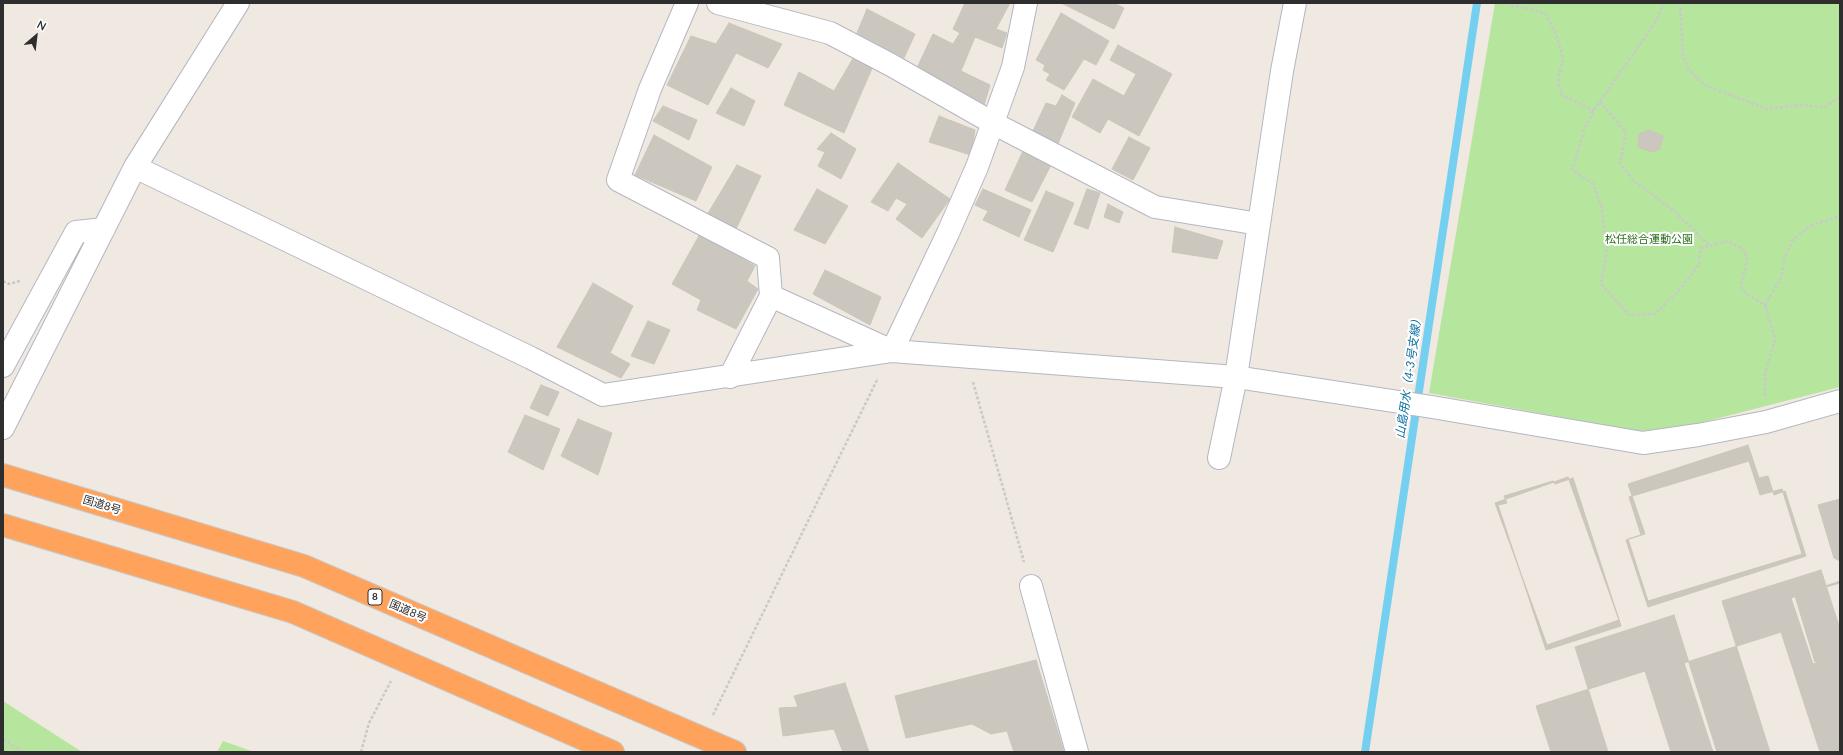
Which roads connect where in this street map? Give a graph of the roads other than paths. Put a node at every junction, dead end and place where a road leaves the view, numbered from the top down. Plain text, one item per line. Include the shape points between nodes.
1 (238, 3) edge
2 (687, 3) edge
3 (718, 3) edge
4 (1026, 3) edge
5 (1295, 3) edge
6 (993, 123) junction
7 (135, 167) junction
8 (1260, 224) junction
9 (104, 229) junction
10 (771, 296) junction
11 (892, 351) junction
12 (3, 366) edge
13 (730, 376) junction
14 (1236, 377) junction
15 (1840, 401) edge
16 (3, 428) edge
17 (1219, 458) dead end
18 (3, 475) edge
19 (3, 525) edge
20 (1031, 586) road end
21 (613, 752) edge
22 (735, 752) edge
23 (1077, 752) edge

1 - 7 street
2 - 10 street via 650,89 618,180 768,258
3 - 6 street via 830,33
4 - 6 street via 1013,67
5 - 8 street via 1282,72
6 - 8 street via 1155,207
6 - 11 street via 948,233
7 - 9 street
7 - 13 street via 603,395
8 - 14 street
9 - 12 street via 76,232
9 - 16 street
10 - 11 street
10 - 13 street
11 - 13 street
11 - 14 street
14 - 15 street via 1403,402 1643,443 1766,422
14 - 17 street
18 - 22 highway, 国道8号 / 8 via 304,566
19 - 21 highway via 293,612
20 - 23 street

